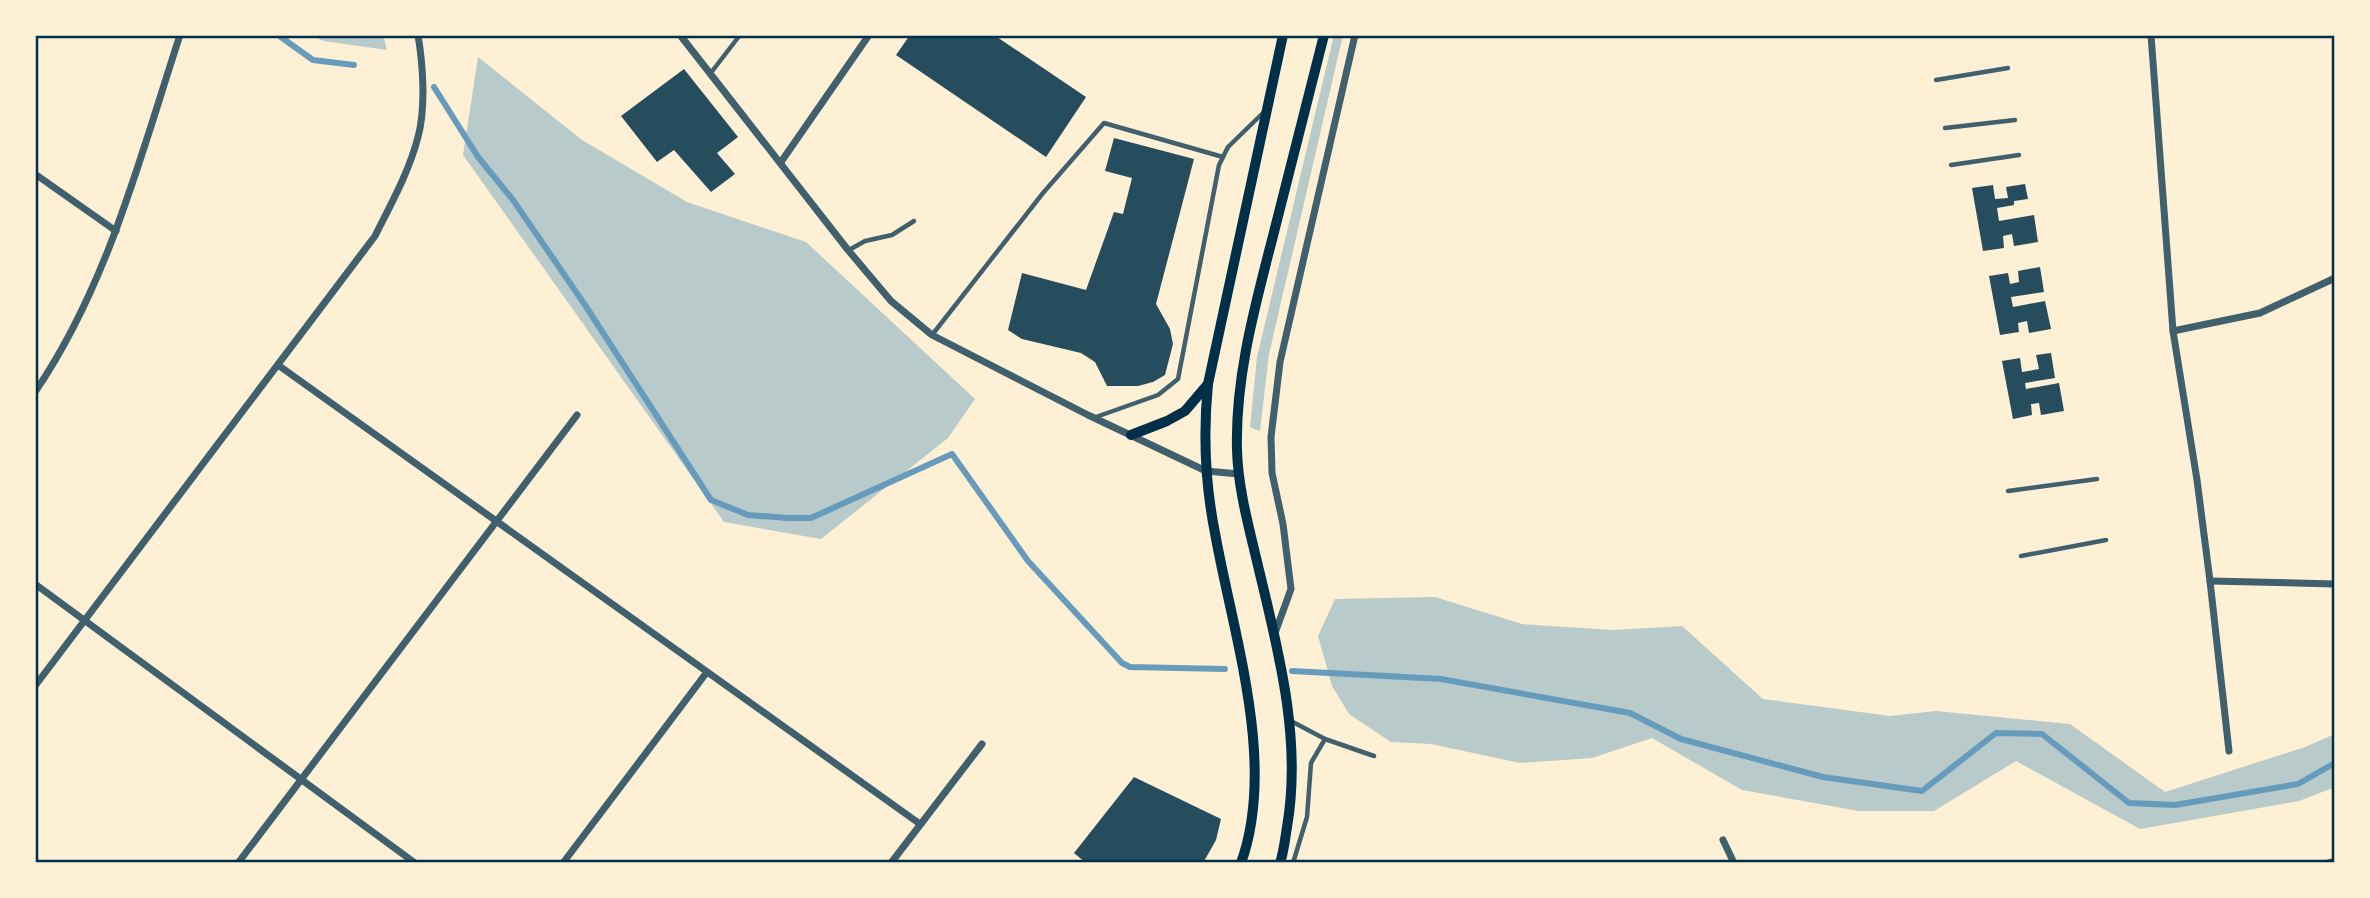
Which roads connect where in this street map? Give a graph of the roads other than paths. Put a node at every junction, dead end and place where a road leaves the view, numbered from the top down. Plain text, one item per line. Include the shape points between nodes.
1 (180, 35) edge
2 (418, 35) edge
3 (740, 35) edge
4 (869, 35) edge
5 (1283, 35) edge
6 (1324, 35) edge
7 (1355, 35) edge
8 (2151, 35) edge
9 (681, 36) edge
10 (2008, 68) dead end
11 (710, 74) junction
12 (1936, 80) dead end
13 (1265, 112) junction
14 (2015, 120) dead end
15 (1945, 128) dead end
16 (2019, 155) dead end
17 (1223, 157) junction
18 (781, 162) junction
19 (1951, 165) dead end
20 (35, 174) edge
21 (914, 221) dead end
22 (116, 231) junction
23 (848, 250) junction
24 (2335, 278) edge
25 (2173, 331) junction
26 (932, 335) junction
27 (278, 365) junction
28 (1208, 384) junction
29 (35, 392) edge
30 (577, 415) dead end
31 (1094, 418) junction
32 (1130, 435) junction
33 (1206, 471) junction
34 (1239, 474) junction
35 (2097, 479) dead end
36 (2008, 491) dead end
37 (496, 523) junction
38 (2105, 540) dead end
39 (2021, 555) dead end
40 (2210, 581) junction
41 (35, 584) edge
42 (2335, 584) edge
43 (84, 619) junction
44 (1275, 634) junction
45 (707, 672) junction
46 (35, 686) edge
47 (1289, 721) junction
48 (1325, 739) junction
49 (982, 744) dead end
50 (2229, 751) dead end
51 (1374, 756) dead end
52 (302, 778) junction
53 (920, 824) junction
54 (1723, 840) dead end
55 (2335, 861) edge
56 (238, 863) edge
57 (415, 863) edge
58 (563, 863) edge
59 (891, 863) edge
60 (1241, 863) edge
61 (1280, 863) edge
62 (1293, 863) edge
63 (1734, 863) edge
64 (2328, 863) edge

1 - 22 street
2 - 27 street via 419,135 409,164 375,236
3 - 11 lane
4 - 18 street
5 - 13 main road
6 - 34 main road via 1251,323 1240,386
7 - 44 street via 1280,362 1271,437 1272,472 1291,589
8 - 25 street
9 - 11 street
10 - 12 lane
11 - 18 street
13 - 17 lane
13 - 28 main road
14 - 15 lane
16 - 19 lane
17 - 26 lane via 1104,123
17 - 31 lane via 1178,379 1158,396
18 - 23 street
20 - 22 street
21 - 23 lane via 892,235
22 - 29 street via 88,302
23 - 26 street via 891,301
24 - 25 street via 2260,313
25 - 40 street
26 - 31 street
27 - 37 street
27 - 43 street
28 - 32 main road via 1185,411
28 - 33 main road
30 - 37 street
31 - 32 street
32 - 33 street
33 - 34 street
33 - 60 main road via 1254,755 1254,808
34 - 44 main road
35 - 36 lane
37 - 45 street
37 - 52 street
38 - 39 lane
40 - 42 street
40 - 50 street
41 - 43 street
43 - 46 street
43 - 52 street
44 - 47 main road
45 - 53 street
45 - 58 street
47 - 48 lane
47 - 61 main road via 1293,771
48 - 51 lane
48 - 62 lane via 1311,763 1307,817
49 - 53 street
52 - 56 street
52 - 57 street
53 - 59 street
54 - 63 street
55 - 64 street

